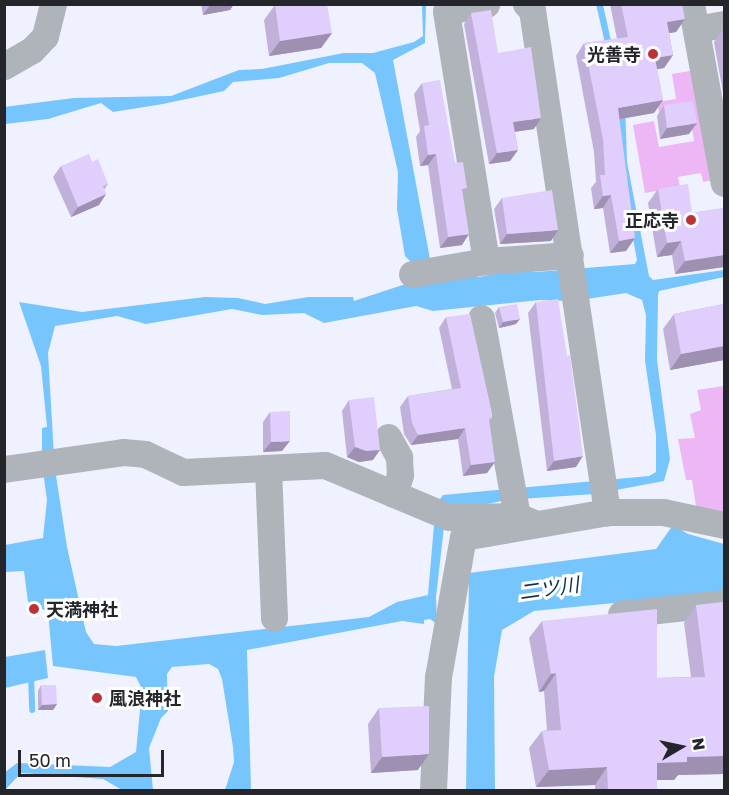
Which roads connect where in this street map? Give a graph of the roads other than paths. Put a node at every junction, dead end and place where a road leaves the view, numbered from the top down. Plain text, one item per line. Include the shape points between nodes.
1 (53, 4) edge
2 (486, 4) edge
3 (526, 4) edge
4 (693, 17) edge
5 (724, 24) edge
6 (4, 66) edge
7 (724, 183) edge
8 (486, 261) junction
9 (570, 261) junction
10 (421, 272) dead end
11 (482, 318) dead end
12 (388, 437) dead end
13 (268, 468) junction
14 (4, 469) edge
15 (394, 494) junction
16 (603, 494) junction
17 (519, 506) junction
18 (724, 525) edge
19 (724, 603) edge
20 (597, 616) edge
21 (274, 618) dead end
22 (433, 790) edge

1 - 6 street via 45,36 32,50
2 - 8 street via 446,11
3 - 9 street via 532,10
4 - 5 street
4 - 7 street
8 - 9 street
8 - 10 street
9 - 16 street
11 - 17 street
12 - 15 street via 399,457 400,475
13 - 14 street via 183,471 146,454 123,452
13 - 15 street via 325,465
13 - 21 street
15 - 17 street via 442,515
16 - 17 street
16 - 18 street
17 - 22 street via 464,537 438,677
19 - 20 street

